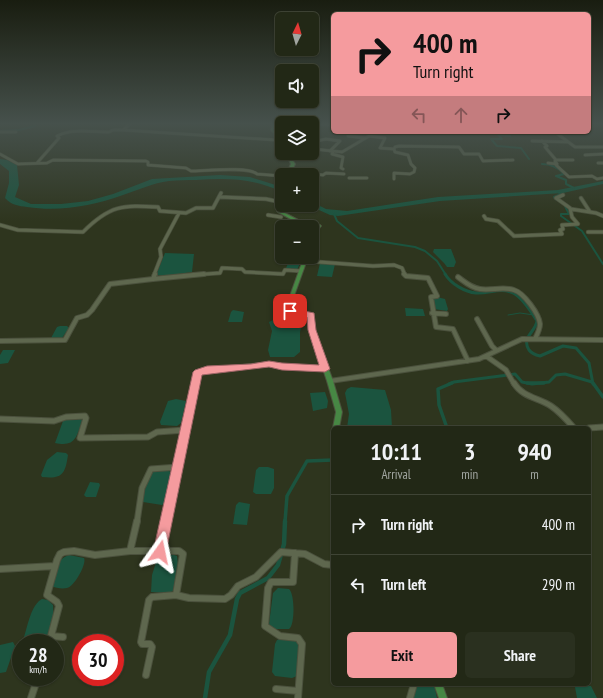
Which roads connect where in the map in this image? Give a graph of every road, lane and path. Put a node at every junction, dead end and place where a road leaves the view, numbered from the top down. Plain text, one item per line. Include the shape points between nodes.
1 (3, 156) edge
2 (42, 156) edge
3 (338, 156) edge
4 (408, 156) edge
5 (481, 156) edge
6 (552, 156) edge
7 (514, 160) dead end
8 (556, 160) junction
9 (573, 160) dead end
10 (37, 163) junction
11 (598, 163) dead end
12 (603, 163) edge
13 (548, 164) dead end
14 (556, 165) junction
15 (343, 169) dead end
16 (344, 174) dead end
17 (275, 175) edge
18 (319, 175) edge
19 (349, 178) dead end
20 (367, 178) dead end
21 (603, 178) edge
22 (394, 179) dead end
23 (563, 195) dead end
24 (581, 198) dead end
25 (275, 201) edge
26 (571, 209) junction
27 (280, 212) edge
28 (590, 212) junction
29 (179, 213) junction
30 (268, 215) dead end
31 (484, 216) dead end
32 (603, 216) edge
33 (281, 217) dead end
34 (295, 220) edge
35 (0, 225) edge
36 (588, 232) dead end
37 (603, 232) edge
38 (319, 260) edge
39 (304, 264) edge
40 (301, 271) junction
41 (458, 277) dead end
42 (153, 279) junction
43 (432, 313) junction
44 (446, 314) dead end
45 (477, 319) dead end
46 (534, 339) junction
47 (0, 340) edge
48 (603, 340) edge
49 (496, 350) junction
50 (486, 356) junction
51 (468, 361) junction
52 (325, 369) junction
53 (330, 381) junction
54 (0, 419) edge
55 (336, 426) edge
56 (572, 426) edge
57 (603, 427) edge
58 (591, 428) edge
59 (185, 430) junction
60 (178, 466) junction
61 (130, 551) junction
62 (160, 552) junction
63 (295, 553) junction
64 (331, 565) edge
65 (55, 566) junction
66 (0, 569) edge
67 (176, 595) junction
68 (52, 634) edge
69 (146, 675) dead end
70 (35, 686) edge
71 (413, 686) edge
72 (439, 686) edge
73 (276, 689) dead end
74 (298, 695) edge
75 (31, 698) edge
76 (410, 698) edge
77 (443, 698) edge

1 - 10 street via 17,164
2 - 10 street
3 - 15 street via 343,157
4 - 22 street via 410,163 415,168 414,172 394,173
5 - 7 street via 483,161
6 - 8 street
8 - 9 street
8 - 14 street
10 - 17 street via 50,163 53,160 146,161 148,165 186,168 191,171 245,170
11 - 12 street
13 - 14 street
14 - 21 street via 570,177
16 - 18 street via 326,172
19 - 20 street
23 - 26 street via 557,199
24 - 28 street
25 - 29 street via 220,195 213,208 196,208
26 - 28 street
26 - 31 street via 572,217 578,224 562,225 562,234 516,237 498,221 486,219
27 - 34 main road
28 - 32 street
29 - 35 street via 162,212 158,207 117,207 101,214 83,232 18,230
29 - 42 street via 160,249 161,257
30 - 33 street
36 - 37 street
38 - 43 street via 373,266 394,265 402,268 406,276 427,277 437,296 431,297
39 - 40 main road
40 - 42 street via 285,270 283,274 222,268 220,273
40 - 52 main road via 288,308 311,315 312,330
41 - 46 street via 480,289 500,288 521,294 539,320 540,326
42 - 47 street via 110,284 92,310 77,318 65,340
43 - 44 street
43 - 51 street via 437,328 453,329
45 - 49 street
46 - 48 street
46 - 49 street via 522,339
49 - 50 street
50 - 51 street
50 - 56 street via 508,374 521,392 550,405 563,414
51 - 53 street
52 - 53 main road
52 - 59 street via 269,364 200,371
53 - 55 main road via 339,412
54 - 59 street via 54,421 66,417 85,416 80,438 148,437 157,432
57 - 58 street
59 - 60 street
60 - 61 street via 151,469 142,488
60 - 62 street
61 - 62 street
61 - 65 street via 95,555 64,552 60,554
62 - 67 street via 179,551 183,554
63 - 64 street via 305,554
63 - 67 street via 284,552 256,576 238,586 225,599
63 - 74 street via 293,582 271,582 268,588 265,626 273,634 298,638 302,644
65 - 66 street
65 - 68 street via 47,595 59,606
67 - 69 street via 152,597 149,600 141,642 152,647
70 - 75 street
71 - 76 street
72 - 77 main road
73 - 74 street

